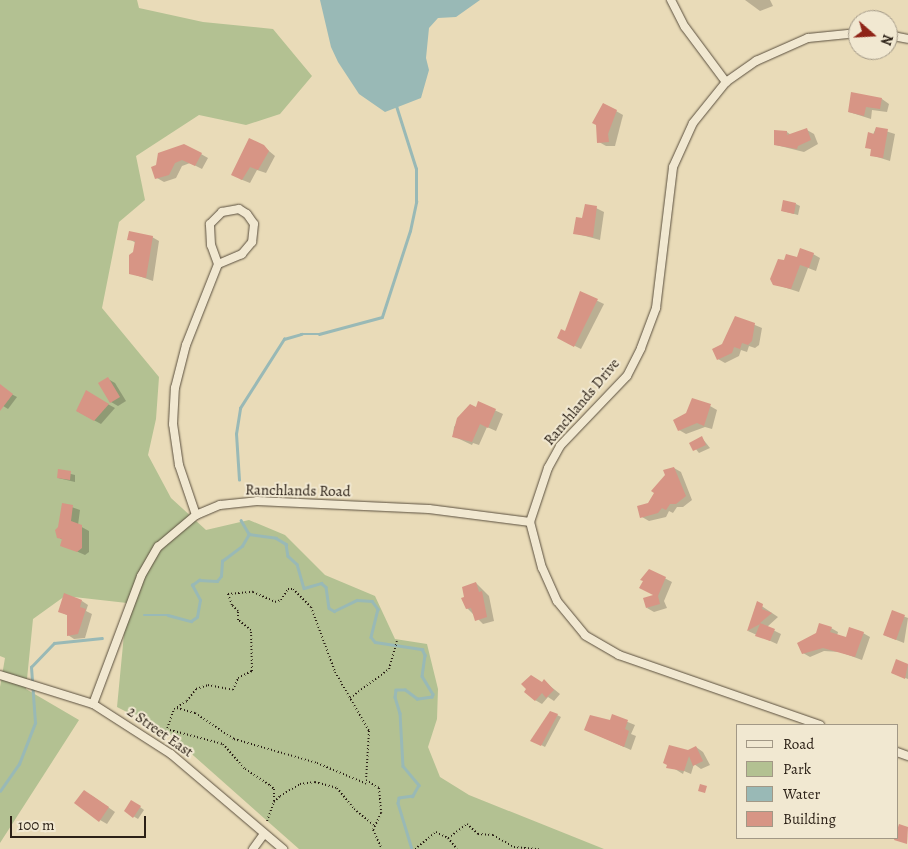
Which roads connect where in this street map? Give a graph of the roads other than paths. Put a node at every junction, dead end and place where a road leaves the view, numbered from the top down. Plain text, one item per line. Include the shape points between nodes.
1 (670, 0) edge
2 (848, 34) edge
3 (726, 82) junction
4 (218, 264) junction
5 (196, 515) junction
6 (530, 522) junction
7 (0, 675) edge
8 (93, 704) junction
9 (817, 724) edge
10 (264, 834) junction
11 (253, 849) edge
12 (283, 849) edge

1 - 3 street via 685,28
2 - 3 street, Ranchlands Drive via 808,38 776,51
3 - 6 street, Ranchlands Drive via 693,123 673,166 657,298 641,348 627,376 560,446 548,468
4 - 4 street via 242,254 252,242 254,224 239,209 222,212 210,224 211,245
4 - 5 street via 186,345 175,388 173,424 179,465
5 - 6 street, Ranchlands Road via 220,505 257,501 429,509
5 - 8 street, Ranchlands Road via 158,547 141,576
6 - 9 street via 542,568 557,601 585,635 619,655
7 - 8 street, 2 Street East
8 - 10 street, 2 Street East via 171,754
10 - 11 street
10 - 12 street, 2 Street East

